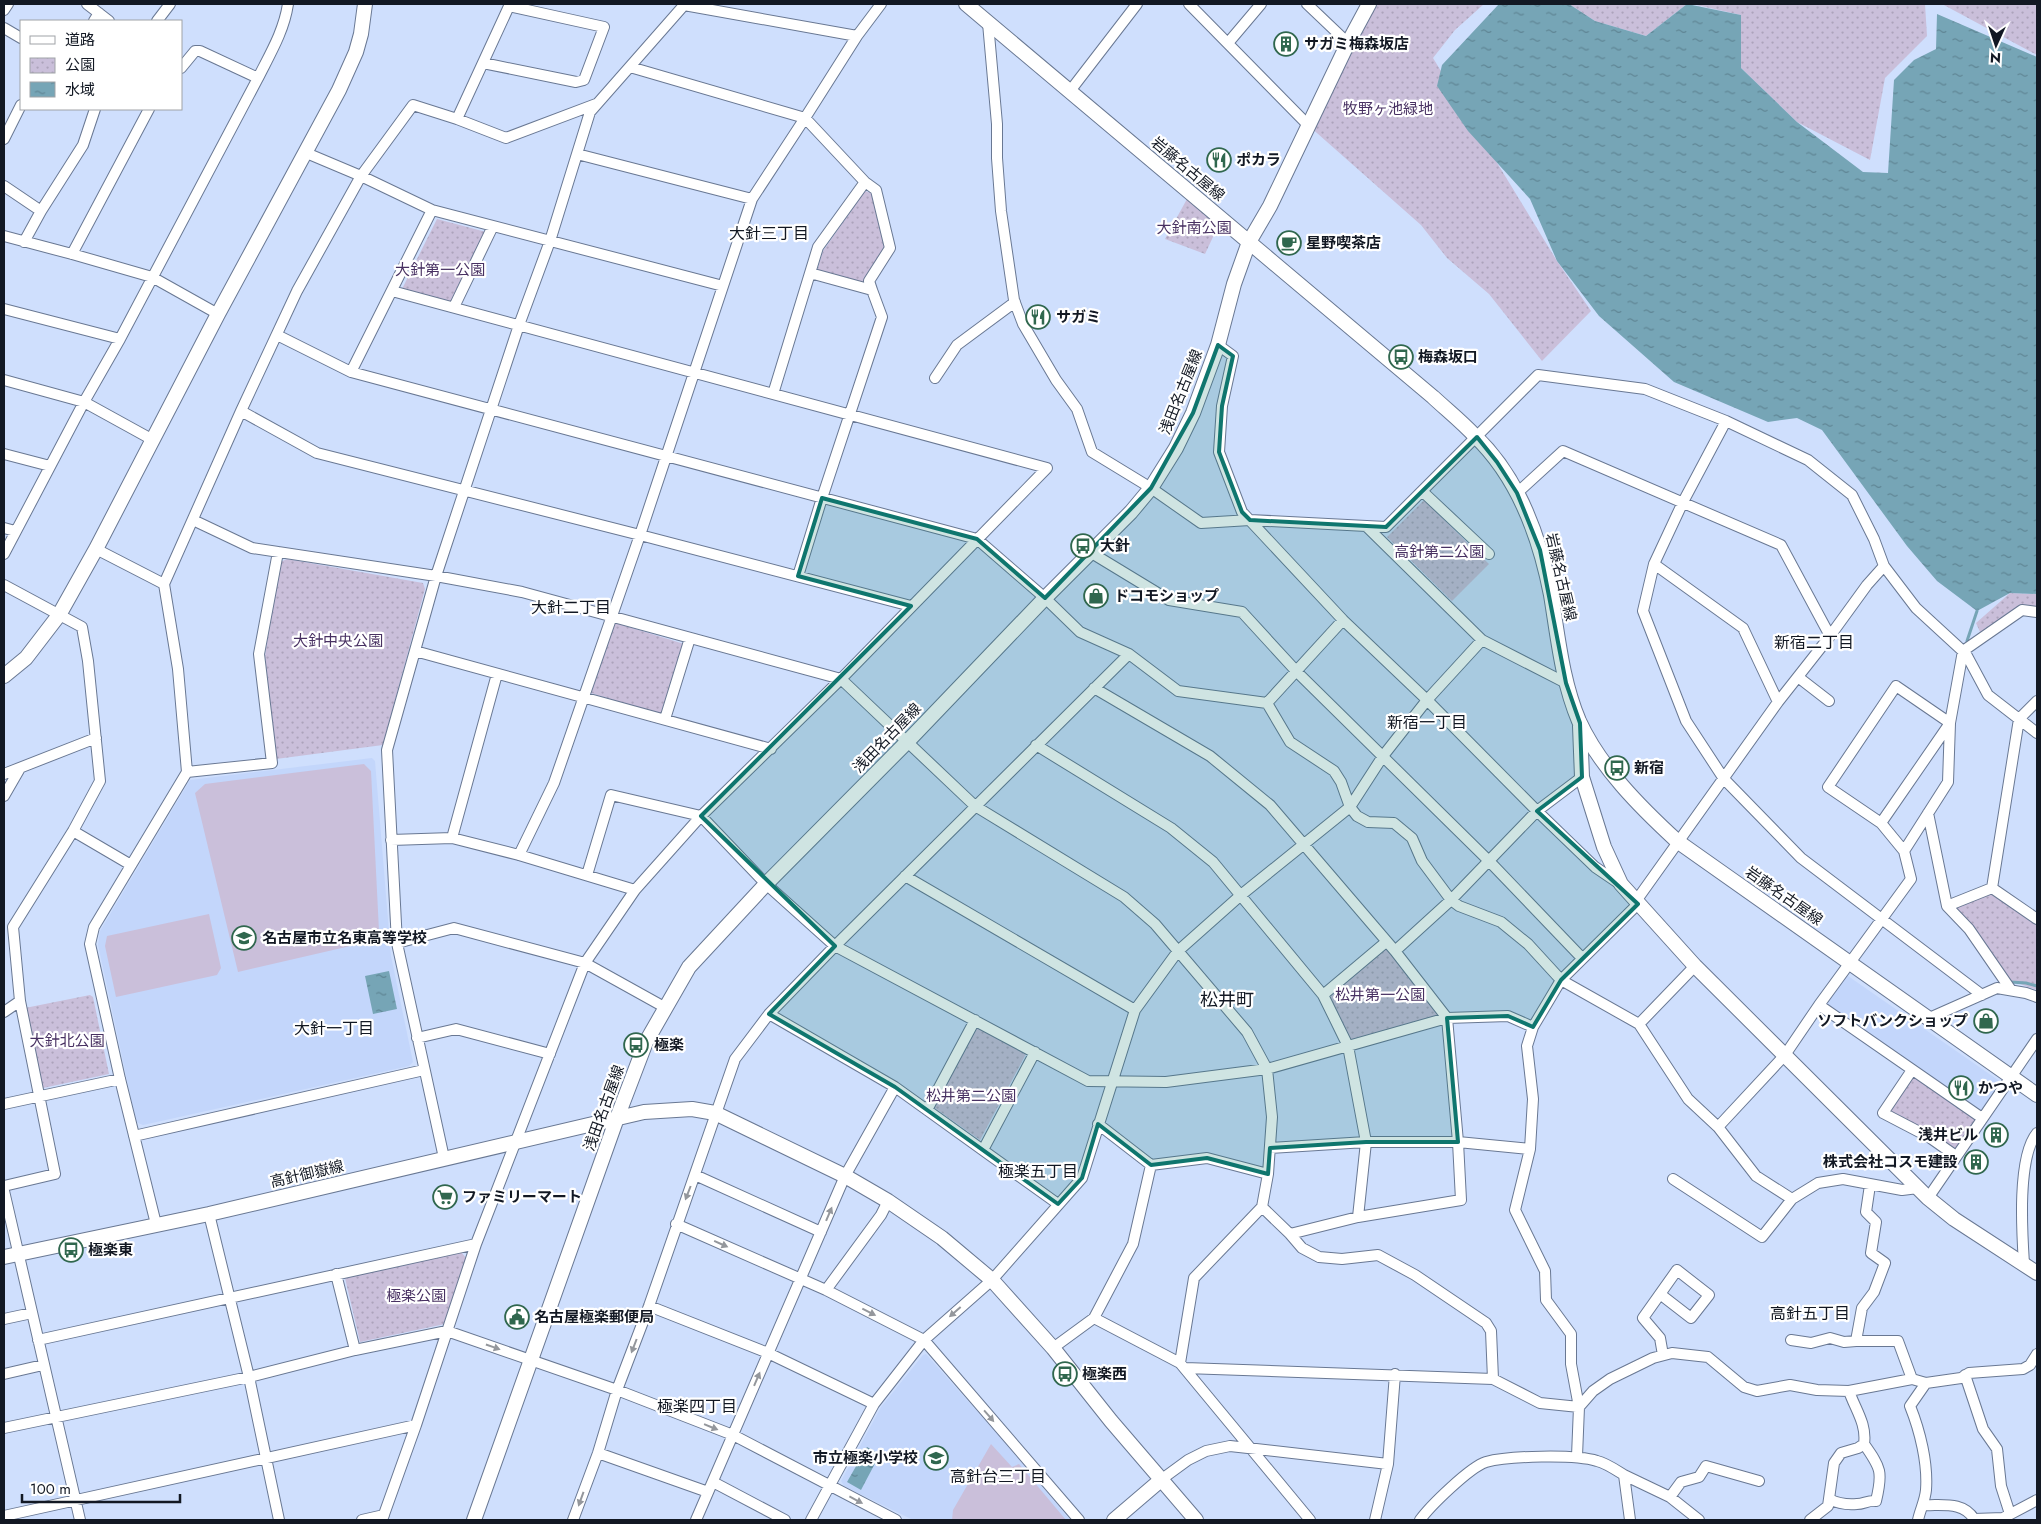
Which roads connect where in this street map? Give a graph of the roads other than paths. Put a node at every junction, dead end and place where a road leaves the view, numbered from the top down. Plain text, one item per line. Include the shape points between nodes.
1 (8, 4) edge
2 (170, 4) edge
3 (288, 4) edge
4 (365, 4) edge
5 (685, 4) edge
6 (881, 4) edge
7 (966, 4) edge
8 (1137, 4) edge
9 (1189, 4) edge
10 (1261, 4) edge
11 (1307, 4) edge
12 (1370, 4) edge
13 (509, 5) edge
14 (4, 10) edge
15 (93, 10) edge
16 (108, 20) edge
17 (157, 20) edge
18 (988, 23) junction
19 (4, 28) edge
20 (857, 36) junction
21 (20, 37) edge
22 (1228, 43) junction
23 (1348, 43) junction
24 (483, 63) junction
25 (182, 67) edge
26 (630, 67) junction
27 (258, 78) junction
28 (1070, 91) junction
29 (597, 104) junction
30 (20, 106) edge
31 (95, 110) edge
32 (148, 110) edge
33 (8, 117) edge
34 (805, 118) junction
35 (457, 119) junction
36 (1309, 126) junction
37 (4, 139) edge
38 (304, 152) junction
39 (577, 154) junction
40 (361, 176) junction
41 (865, 182) junction
42 (4, 186) edge
43 (752, 198) junction
44 (432, 210) junction
45 (41, 211) junction
46 (493, 226) junction
47 (4, 236) edge
48 (550, 241) junction
49 (24, 242) junction
50 (1249, 242) junction
51 (72, 254) junction
52 (810, 273) junction
53 (152, 278) junction
54 (723, 286) junction
55 (872, 290) junction
56 (392, 291) junction
57 (1015, 302) junction
58 (454, 307) junction
59 (4, 309) edge
60 (218, 314) junction
61 (520, 325) junction
62 (277, 335) junction
63 (120, 340) junction
64 (1218, 345) junction
65 (350, 372) junction
66 (694, 372) junction
67 (935, 378) dead end
68 (4, 380) edge
69 (773, 394) junction
70 (84, 402) junction
71 (491, 410) junction
72 (241, 411) junction
73 (850, 415) junction
74 (1726, 421) junction
75 (1476, 437) junction
76 (153, 440) junction
77 (4, 454) edge
78 (666, 456) junction
79 (50, 466) junction
80 (1151, 488) junction
81 (464, 490) junction
82 (1422, 491) junction
83 (1516, 493) junction
84 (822, 498) junction
85 (1683, 502) junction
86 (193, 520) junction
87 (1250, 520) junction
88 (1366, 526) junction
89 (4, 528) edge
90 (15, 531) junction
91 (640, 535) junction
92 (977, 539) junction
93 (96, 549) junction
94 (278, 552) junction
95 (1090, 552) junction
96 (4, 554) edge
97 (1489, 554) dead end
98 (1654, 564) junction
99 (1884, 566) junction
100 (436, 576) junction
101 (798, 576) junction
102 (164, 584) junction
103 (4, 585) edge
104 (1045, 598) junction
105 (911, 606) junction
106 (2037, 612) edge
107 (59, 615) junction
108 (612, 616) junction
109 (1343, 620) junction
110 (1830, 636) junction
111 (690, 638) junction
112 (1482, 640) junction
113 (415, 651) junction
114 (1962, 651) junction
115 (1129, 654) junction
116 (1296, 672) junction
117 (497, 674) junction
118 (4, 676) edge
119 (1798, 677) junction
120 (841, 679) junction
121 (1566, 683) junction
122 (1094, 688) junction
123 (584, 697) junction
124 (1427, 700) junction
125 (1829, 701) dead end
126 (1778, 702) junction
127 (2037, 702) edge
128 (1266, 703) junction
129 (664, 719) junction
130 (2019, 719) junction
131 (1580, 723) junction
132 (1950, 723) junction
133 (2037, 733) edge
134 (96, 738) junction
135 (908, 742) junction
136 (1036, 745) junction
137 (770, 749) junction
138 (1383, 756) junction
139 (20, 770) junction
140 (187, 772) junction
141 (4, 774) edge
142 (1582, 777) junction
143 (1724, 779) junction
144 (4, 796) edge
145 (975, 806) junction
146 (1350, 807) junction
147 (1538, 811) junction
148 (1928, 813) junction
149 (701, 816) junction
150 (1881, 823) junction
151 (73, 832) junction
152 (452, 838) junction
153 (391, 840) junction
154 (1677, 840) junction
155 (1303, 845) junction
156 (1904, 851) junction
157 (519, 855) junction
158 (1489, 861) junction
159 (131, 865) junction
160 (587, 875) junction
161 (905, 876) junction
162 (766, 884) junction
163 (1621, 884) junction
164 (1992, 888) junction
165 (635, 890) junction
166 (1241, 895) junction
167 (1451, 900) junction
168 (1637, 902) junction
169 (1947, 906) junction
170 (2037, 919) edge
171 (1882, 920) junction
172 (8, 925) edge
173 (1386, 942) junction
174 (397, 943) junction
175 (835, 946) junction
176 (1178, 951) junction
177 (1395, 951) junction
178 (1582, 958) junction
179 (585, 963) junction
180 (1851, 963) junction
181 (1695, 966) junction
182 (1561, 980) junction
183 (2011, 990) junction
184 (1323, 995) junction
185 (1982, 995) junction
186 (2037, 997) edge
187 (20, 1001) junction
188 (1819, 1005) junction
189 (666, 1008) junction
190 (1135, 1010) junction
191 (4, 1012) edge
192 (769, 1014) junction
193 (1447, 1018) junction
194 (1927, 1018) junction
195 (975, 1020) junction
196 (1638, 1024) junction
197 (1533, 1027) junction
198 (417, 1038) junction
199 (2037, 1039) edge
200 (1348, 1046) junction
201 (1035, 1052) junction
202 (550, 1054) junction
203 (1785, 1055) junction
204 (1267, 1069) junction
205 (424, 1070) junction
206 (1912, 1070) junction
207 (2011, 1076) junction
208 (120, 1079) junction
209 (1111, 1081) junction
210 (895, 1087) junction
211 (2037, 1095) edge
212 (40, 1096) junction
213 (4, 1104) edge
214 (926, 1110) junction
215 (715, 1113) junction
216 (617, 1118) junction
217 (1982, 1118) junction
218 (1098, 1124) junction
219 (1718, 1127) junction
220 (2037, 1133) edge
221 (134, 1136) junction
222 (516, 1142) junction
223 (1366, 1142) junction
224 (1458, 1142) junction
225 (1270, 1148) junction
226 (1530, 1149) junction
227 (983, 1150) junction
228 (1956, 1156) junction
229 (444, 1158) junction
230 (1151, 1165) junction
231 (1268, 1174) junction
232 (695, 1175) junction
233 (845, 1176) junction
234 (1673, 1179) dead end
235 (1870, 1185) junction
236 (4, 1186) edge
237 (4, 1191) edge
238 (1923, 1193) junction
239 (1792, 1198) junction
240 (888, 1201) junction
241 (1058, 1204) junction
242 (1262, 1207) junction
243 (209, 1214) junction
244 (1358, 1217) junction
245 (156, 1224) junction
246 (676, 1224) junction
247 (821, 1232) junction
248 (1290, 1234) junction
249 (476, 1244) junction
250 (19, 1253) junction
251 (4, 1257) edge
252 (2024, 1264) junction
253 (2037, 1273) edge
254 (336, 1274) junction
255 (800, 1279) junction
256 (992, 1280) junction
257 (826, 1290) junction
258 (1660, 1294) junction
259 (230, 1298) junction
260 (649, 1306) junction
261 (32, 1313) junction
262 (1094, 1318) junction
263 (4, 1319) edge
264 (447, 1330) junction
265 (38, 1340) junction
266 (924, 1340) junction
267 (1791, 1340) dead end
268 (1856, 1341) junction
269 (1053, 1348) junction
270 (355, 1350) junction
271 (768, 1353) junction
272 (2037, 1354) edge
273 (1663, 1355) junction
274 (532, 1360) junction
275 (43, 1365) junction
276 (1182, 1366) junction
277 (4, 1374) edge
278 (1395, 1374) junction
279 (1965, 1375) junction
280 (249, 1377) junction
281 (1493, 1379) junction
282 (1912, 1379) junction
283 (1926, 1383) junction
284 (618, 1390) junction
285 (1849, 1391) junction
286 (874, 1404) junction
287 (1579, 1406) junction
288 (55, 1417) junction
289 (416, 1425) junction
290 (4, 1428) edge
291 (733, 1436) junction
292 (1864, 1444) junction
293 (1250, 1449) junction
294 (598, 1453) junction
295 (1577, 1456) junction
296 (266, 1458) junction
297 (1388, 1464) junction
298 (1624, 1475) junction
299 (1162, 1479) junction
300 (1759, 1481) dead end
301 (830, 1486) junction
302 (711, 1487) junction
303 (1670, 1497) junction
304 (1829, 1499) junction
305 (75, 1500) junction
306 (2037, 1500) edge
307 (1923, 1505) junction
308 (2010, 1514) junction
309 (4, 1516) edge
310 (383, 1518) edge
311 (80, 1520) edge
312 (279, 1520) edge
313 (362, 1520) edge
314 (474, 1520) edge
315 (574, 1520) edge
316 (696, 1520) edge
317 (785, 1520) edge
318 (811, 1520) edge
319 (896, 1520) edge
320 (1079, 1520) edge
321 (1114, 1520) edge
322 (1196, 1520) edge
323 (1310, 1520) edge
324 (1375, 1520) edge
325 (1420, 1520) edge
326 (1630, 1520) edge
327 (1699, 1520) edge
328 (1810, 1520) edge
329 (1918, 1520) edge

1 - 14 street
2 - 17 street
3 - 27 street via 278,38
4 - 38 main road via 356,52
5 - 20 street
5 - 26 street
6 - 20 street
7 - 18 main road, 岩藤名古屋線
8 - 28 street
9 - 22 street
10 - 22 street
11 - 23 street
12 - 23 main road, 浅田名古屋線
13 - 24 street
13 - 24 street via 604,27 584,80 576,82
15 - 16 street
18 - 28 main road, 岩藤名古屋線
18 - 57 street via 1001,211
19 - 21 street
20 - 34 street
22 - 36 street
23 - 36 main road, 浅田名古屋線
24 - 35 street
25 - 27 street via 195,51 200,51
26 - 29 street
26 - 34 street
27 - 53 street
28 - 50 main road, 岩藤名古屋線
29 - 35 street via 506,138
29 - 39 street via 590,112
30 - 33 street
31 - 45 street via 83,145
32 - 51 street
33 - 37 street
34 - 41 street
34 - 43 street
35 - 40 street via 414,105
36 - 50 main road, 浅田名古屋線
38 - 40 street
38 - 60 main road
39 - 43 street
39 - 48 street
40 - 44 street
40 - 62 street via 297,291
41 - 52 street via 818,248
41 - 55 street via 876,190 890,248 869,282
42 - 45 street
43 - 54 street
44 - 46 street
44 - 56 street
45 - 49 street
46 - 48 street
46 - 58 street
47 - 49 street
48 - 54 street
48 - 61 street
49 - 51 street
50 - 64 main road, 浅田名古屋線
50 - 75 main road, 岩藤名古屋線
51 - 53 street
52 - 55 street
52 - 69 street
53 - 60 street
53 - 63 street
54 - 66 street
55 - 73 street via 882,317
56 - 58 street
56 - 65 street
57 - 67 street via 957,345
57 - 80 street via 1023,324 1077,409 1092,452
58 - 61 street
59 - 63 street
60 - 76 main road
61 - 66 street
61 - 71 street
62 - 65 street
62 - 72 street
63 - 70 street
64 - 80 main road, 浅田名古屋線 via 1193,413
64 - 87 street via 1233,356 1222,406 1219,452 1242,512
65 - 71 street
66 - 69 street
66 - 78 street
68 - 70 street
69 - 73 street
70 - 76 street
70 - 79 street
71 - 78 street
71 - 81 street
72 - 81 street via 317,453
72 - 86 street
73 - 84 street
73 - 92 street via 1046,468
74 - 75 street via 1645,389 1538,375
74 - 85 street
74 - 99 street via 1808,460 1852,495
75 - 82 street
75 - 83 main road, 岩藤名古屋線 via 1497,462
76 - 93 main road
77 - 79 street
78 - 84 street
78 - 91 street
79 - 90 street
80 - 87 street via 1202,522
80 - 95 main road, 浅田名古屋線
81 - 91 street
81 - 100 street
82 - 88 street via 1386,527
82 - 97 street
83 - 85 street via 1563,451
83 - 121 main road, 岩藤名古屋線 via 1540,550
84 - 92 street
84 - 101 street
85 - 98 street
85 - 110 street via 1781,545
86 - 94 street via 252,548
86 - 102 street
87 - 88 street
87 - 109 street
88 - 112 street
89 - 90 street
90 - 96 street
91 - 101 street
91 - 108 street
92 - 104 street
92 - 105 street
93 - 102 street
93 - 107 main road
94 - 100 street
94 - 140 street via 259,654 272,762
95 - 104 main road, 浅田名古屋線
95 - 116 street via 1169,600 1242,612
98 - 126 street via 1743,628
98 - 143 street via 1643,611 1686,721
99 - 110 street
99 - 114 street via 1916,608
100 - 108 street via 522,592
100 - 113 street
101 - 105 street
102 - 140 street via 178,669
103 - 107 street
104 - 115 street via 1080,632
104 - 135 main road, 浅田名古屋線
105 - 120 street
106 - 114 street via 2022,610
107 - 118 main road via 26,658
107 - 134 street via 82,627
108 - 111 street
108 - 123 street
109 - 116 street
109 - 124 street
110 - 119 street
111 - 120 street
111 - 129 street
112 - 121 street
112 - 124 street
113 - 117 street
113 - 153 street via 387,750
114 - 130 street via 1988,695
114 - 132 street
115 - 122 street
115 - 128 street via 1178,691
116 - 128 street
116 - 138 street
117 - 123 street
117 - 152 street
119 - 125 street
119 - 126 street
120 - 135 street
120 - 137 street
121 - 131 main road, 岩藤名古屋線
122 - 136 street
122 - 155 street via 1210,756 1270,805
123 - 129 street
123 - 157 street via 554,783
124 - 138 street
124 - 147 street
126 - 143 street
127 - 130 street
128 - 146 street via 1290,742 1334,772
129 - 137 street
130 - 133 street
130 - 164 street
131 - 142 main road
131 - 154 main road, 岩藤名古屋線 via 1622,785
132 - 148 street via 1948,782
132 - 150 street
132 - 150 street via 1896,686 1828,787
134 - 139 street
134 - 151 street via 100,781
135 - 145 street
135 - 162 main road, 浅田名古屋線
136 - 145 street
136 - 166 street via 1171,828 1213,862
137 - 149 street
138 - 146 street
138 - 158 street
139 - 141 street
139 - 144 street
140 - 159 street
142 - 147 street
142 - 163 main road via 1604,847
143 - 154 street
143 - 171 street via 1801,858
145 - 161 street
145 - 176 street via 1124,897 1155,924
146 - 155 street
146 - 167 street via 1368,822 1394,823 1412,838 1422,861
147 - 158 street
147 - 163 street via 1595,867
148 - 156 street
148 - 169 street
149 - 160 street via 611,795
149 - 162 street
149 - 165 street
150 - 156 street
151 - 159 street
151 - 172 street
152 - 153 street
152 - 157 street
153 - 174 street
154 - 168 street
154 - 180 main road, 岩藤名古屋線
155 - 166 street
155 - 173 street
156 - 171 street via 1912,879
157 - 160 street
158 - 167 street
158 - 178 street
159 - 208 street via 94,927 90,944
160 - 165 street
161 - 175 street
161 - 190 street
162 - 175 street
162 - 189 main road, 浅田名古屋線 via 689,967
163 - 168 main road
164 - 169 street
164 - 170 street
165 - 179 street
166 - 176 street
166 - 184 street
167 - 177 street
167 - 182 street via 1500,922 1528,944
168 - 178 street
168 - 181 main road
169 - 183 street via 1969,929
171 - 180 street
171 - 185 street
172 - 187 street
173 - 177 street
173 - 184 street
174 - 179 street via 454,928
174 - 198 street
175 - 192 street
175 - 195 street
176 - 190 street
176 - 204 street via 1247,1032
177 - 193 street
178 - 182 street
179 - 189 street
179 - 202 street
180 - 188 street
180 - 194 main road, 岩藤名古屋線
181 - 196 street
181 - 203 main road
182 - 196 street
182 - 197 street
183 - 185 street via 1997,988
183 - 186 street
184 - 200 street
185 - 194 street
187 - 191 street
187 - 212 street
188 - 203 street
188 - 206 street
189 - 216 main road, 浅田名古屋線 via 646,1042
190 - 209 street
192 - 210 street
192 - 215 street via 735,1059
193 - 197 street via 1508,1016
193 - 200 street
193 - 224 street
194 - 207 main road, 岩藤名古屋線
195 - 201 street
195 - 214 street
196 - 219 street via 1688,1098
197 - 226 street via 1527,1046 1533,1099
198 - 202 street via 456,1029
198 - 205 street
199 - 207 street
200 - 204 street
200 - 223 street
201 - 209 street via 1088,1081
201 - 227 street
202 - 222 street
203 - 219 street
203 - 238 main road
204 - 209 street via 1166,1082
204 - 225 street via 1272,1117
205 - 221 street
205 - 229 street
206 - 217 street
206 - 228 street via 1883,1113 1929,1137
207 - 211 main road, 岩藤名古屋線
207 - 217 street
208 - 212 street
208 - 221 street
209 - 218 street
210 - 214 street
210 - 233 street
212 - 213 street
212 - 236 street via 55,1174
214 - 227 street
215 - 216 main road, 高針御嶽線 via 692,1108 669,1109
215 - 232 street
215 - 233 main road, 高針御嶽線
216 - 222 main road, 高針御嶽線
216 - 274 main road, 浅田名古屋線
217 - 228 street
218 - 230 street
218 - 241 street via 1082,1178
219 - 239 street via 1756,1176
220 - 252 street via 2027,1156 2022,1207
221 - 245 street
222 - 229 main road, 高針御嶽線
222 - 249 street
223 - 224 street
223 - 225 street
223 - 244 street
224 - 226 street
224 - 244 street via 1461,1200
225 - 231 street
226 - 287 street via 1515,1210 1545,1271 1546,1300 1571,1334 1571,1364
227 - 241 street
228 - 238 street
229 - 243 main road, 高針御嶽線
230 - 231 street via 1207,1158
230 - 262 street via 1133,1244
231 - 242 street
232 -> 246 street
232 - 247 street
233 - 240 main road, 高針御嶽線
247 -> 233 street
234 - 239 street via 1762,1237
235 - 238 street
235 - 239 street via 1843,1179 1818,1183
235 - 268 street via 1866,1212 1876,1222 1871,1252 1885,1263 1874,1292 1862,1308
237 - 250 street
238 - 252 main road via 1954,1219
240 - 256 main road, 高針御嶽線 via 942,1238
240 - 257 street
241 - 256 street
242 - 248 street
242 - 276 street via 1194,1278
243 - 245 main road, 高針御嶽線
243 - 259 street
244 - 248 street
245 - 250 main road, 高針御嶽線
246 -> 255 street
246 - 260 street
247 - 255 street
248 - 281 street via 1302,1248 1319,1257 1342,1260 1378,1255 1415,1275 1486,1323 1491,1331
249 - 254 street
249 - 264 street
250 - 251 main road, 高針御嶽線
250 - 261 street
252 - 253 main road
254 - 259 street
254 - 270 street
255 - 257 street
255 - 271 street
256 -> 266 street
256 - 269 main road, 高針御嶽線
257 -> 266 street
258 - 258 street via 1677,1270 1709,1295 1691,1318
258 - 273 street via 1644,1318 1660,1338
259 - 265 street
259 - 280 street
260 - 271 street
260 -> 284 street
261 - 263 street
261 - 265 street
262 - 269 street
262 - 276 street
264 - 270 street
264 -> 274 street
264 - 289 street
265 - 275 street
266 - 286 street
266 -> 320 street
267 - 268 street via 1810,1343 1823,1338
268 - 282 street via 1898,1341
269 - 299 main road, 高針御嶽線 via 1111,1422
270 - 280 street
271 - 286 street
291 -> 271 street
272 - 279 street via 2023,1369
273 - 285 street via 1708,1357 1744,1387 1757,1391 1790,1385
273 - 287 street via 1610,1379
274 - 284 street
274 - 314 main road, 浅田名古屋線
275 - 277 street
275 - 288 street
276 - 278 street
276 - 293 street
278 - 281 street
278 - 297 street
279 - 283 street
279 - 308 street via 1983,1429 1996,1449 2001,1486
280 - 288 street
280 - 296 street
281 - 287 street via 1540,1403
282 - 283 street
282 - 285 street
283 - 307 street via 1910,1406 1922,1443 1926,1489
284 -> 291 street
284 - 294 street
285 - 292 street via 1860,1416
286 - 301 street
287 - 295 street
288 - 290 street
288 - 305 street
289 - 296 street
289 - 310 street
291 - 301 street
291 - 302 street
292 - 304 street via 1837,1457
292 - 304 street via 1878,1465 1881,1480 1876,1501 1866,1500 1858,1504
293 - 297 street
293 - 299 street via 1230,1446 1206,1451
293 - 323 street
294 - 302 street
294 -> 315 street
295 - 298 street via 1598,1461
295 - 325 street via 1484,1462 1463,1477
296 - 305 street
296 - 312 street
297 - 324 street
298 - 303 street
298 - 326 street
299 - 321 main road
299 - 322 main road, 高針御嶽線
300 - 303 street via 1706,1466 1699,1477 1681,1482
301 - 318 street
301 -> 319 street
302 - 316 street
302 - 317 street
303 - 327 street
304 - 328 street via 1828,1506
305 - 309 street
305 - 311 street
306 - 308 street
307 - 308 street via 1961,1506 1974,1519 2003,1518
307 - 329 street
310 - 313 street

